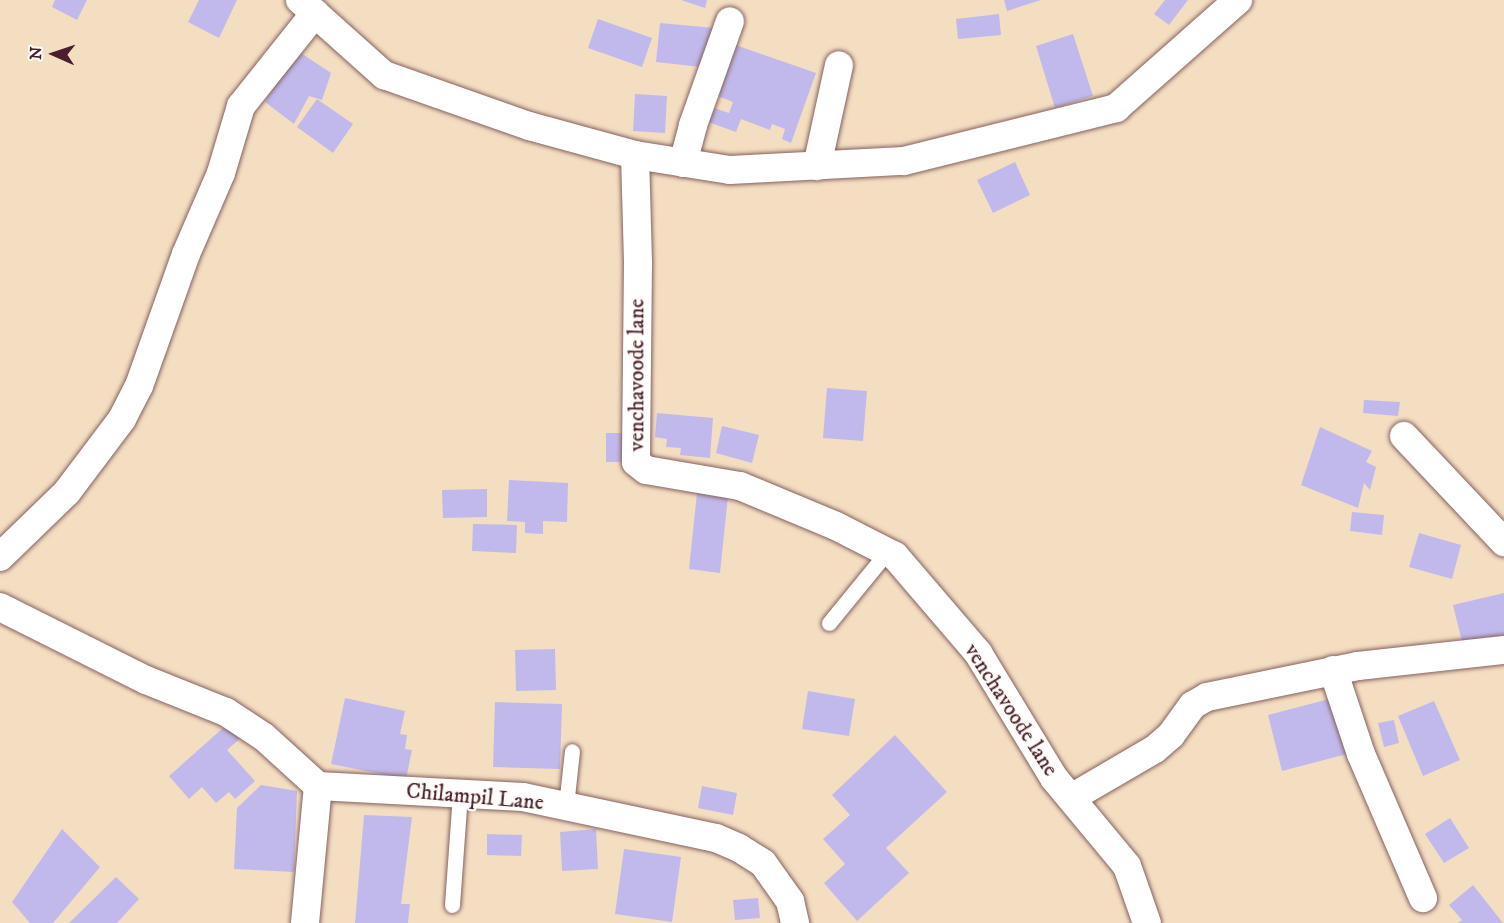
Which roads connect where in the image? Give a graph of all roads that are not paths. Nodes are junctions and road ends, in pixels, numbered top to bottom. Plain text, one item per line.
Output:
1 (1238, 0) edge
2 (308, 7) edge
3 (730, 21) dead end
4 (839, 65) dead end
5 (635, 154) junction
6 (683, 162) junction
7 (818, 166) junction
8 (1404, 436) dead end
9 (1504, 542) edge
10 (887, 552) junction
11 (0, 557) edge
12 (0, 607) edge
13 (829, 623) dead end
14 (1504, 650) edge
15 (1333, 670) junction
16 (572, 751) dead end
17 (318, 786) junction
18 (460, 793) junction
19 (1071, 798) junction
20 (566, 806) junction
21 (1423, 898) dead end
22 (452, 904) dead end
23 (305, 923) edge
24 (795, 923) edge
25 (1147, 923) edge

1 - 7 street
2 - 5 street
2 - 11 street
3 - 6 street
4 - 7 street
5 - 6 street
5 - 10 street, venchavoode lane
6 - 7 street
8 - 9 street
10 - 13 lane
10 - 19 street, venchavoode lane
12 - 17 street
14 - 15 street
15 - 19 street
15 - 21 street
16 - 20 lane
17 - 18 street, Chilampil Lane
17 - 23 street
18 - 20 street, Chilampil Lane
18 - 22 lane
19 - 25 street, venchavoode lane
20 - 24 street, Chilampil Lane

